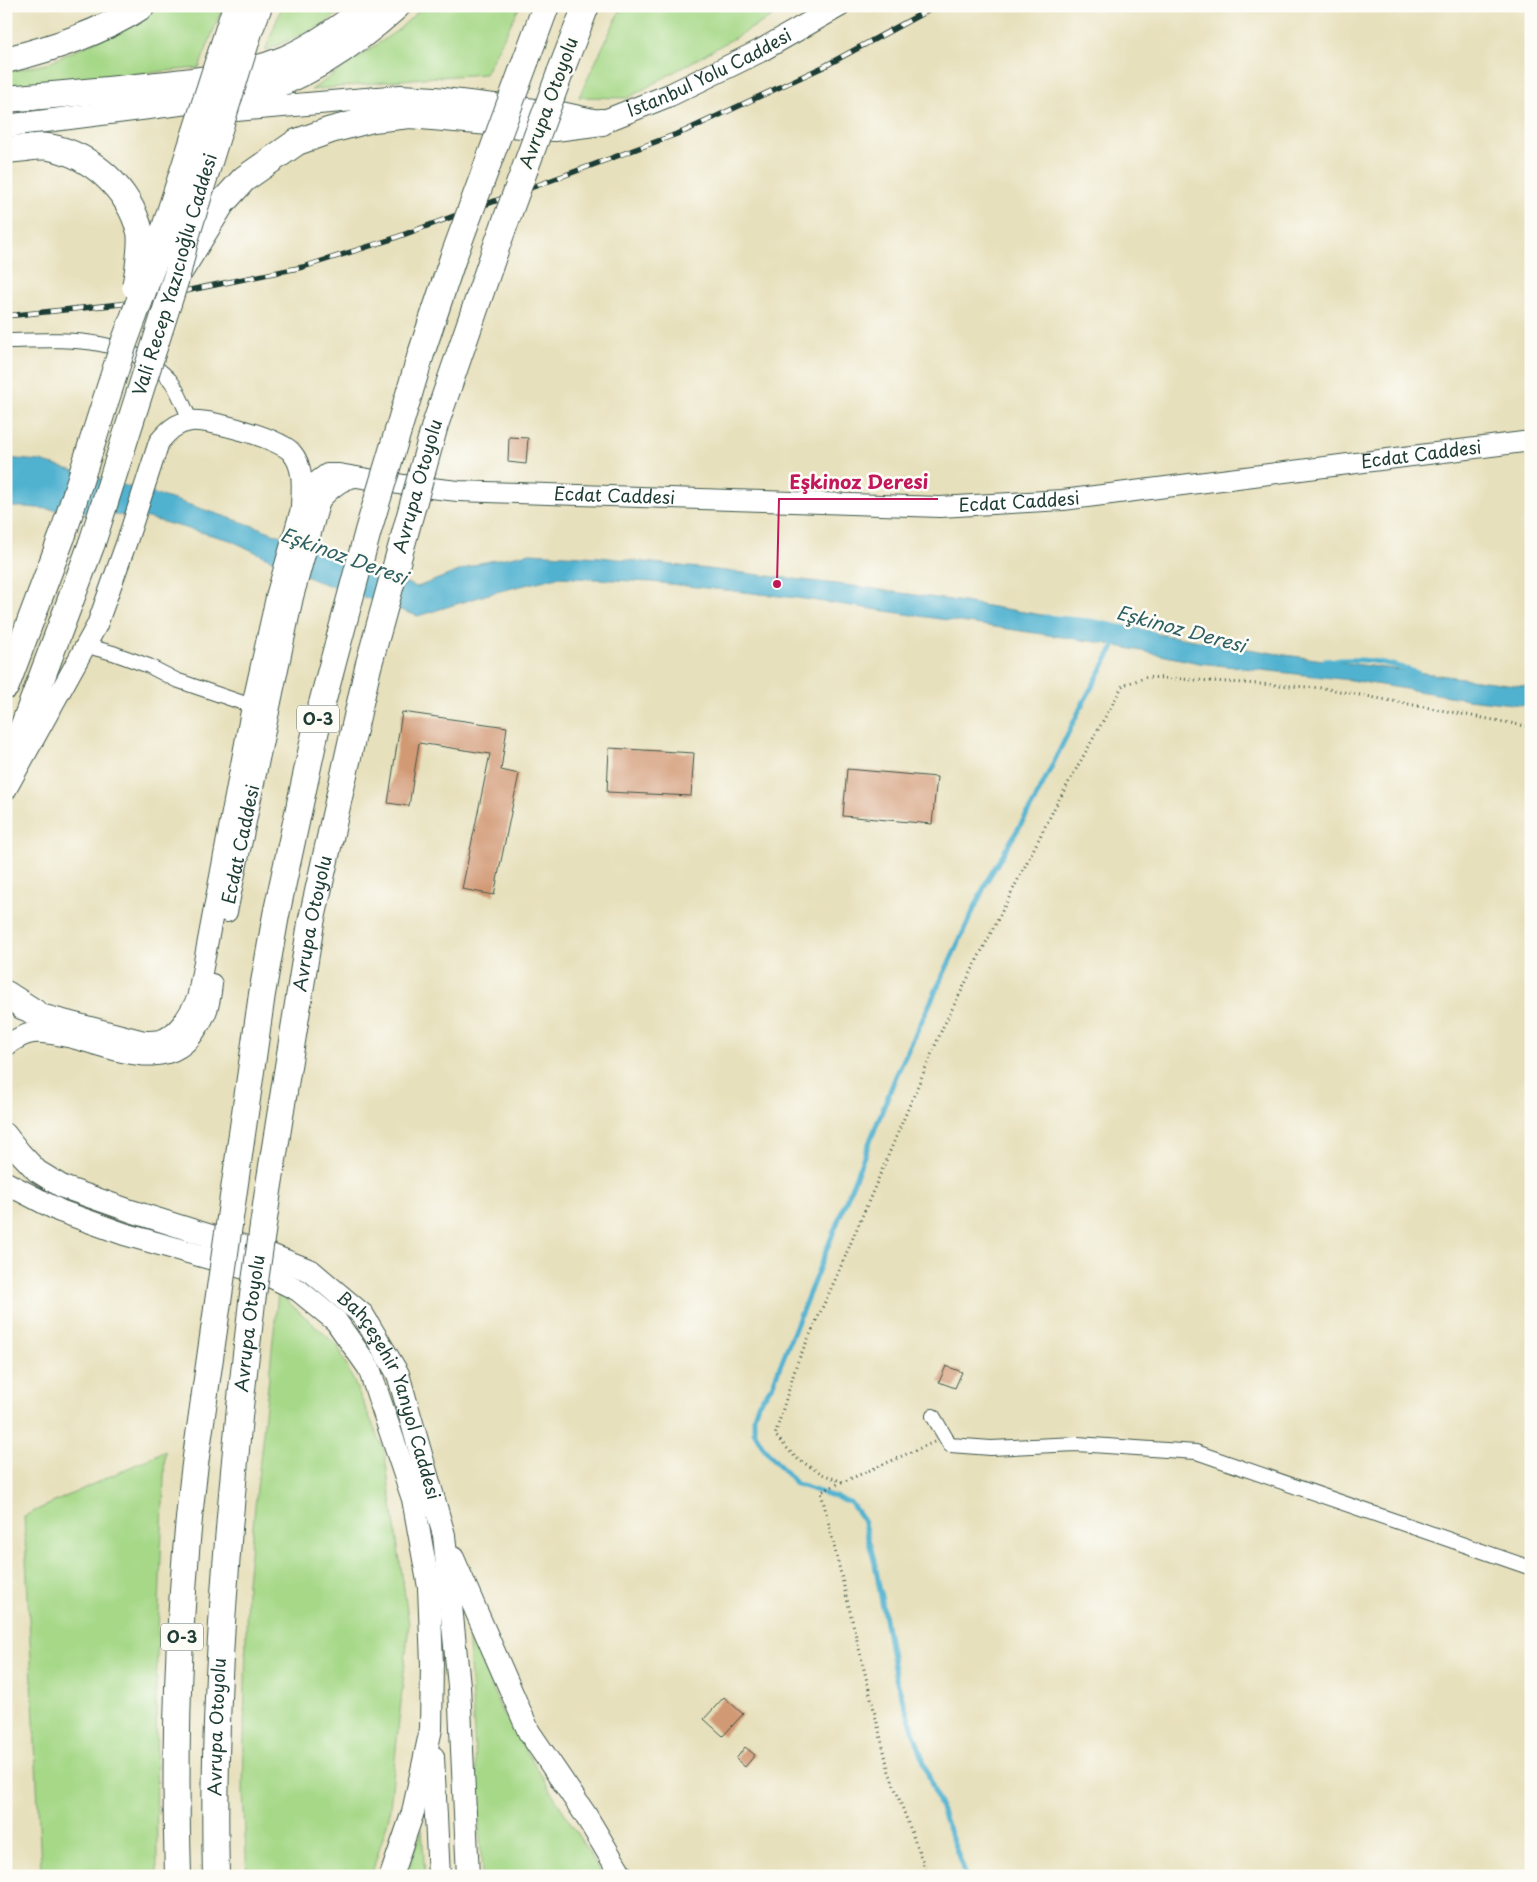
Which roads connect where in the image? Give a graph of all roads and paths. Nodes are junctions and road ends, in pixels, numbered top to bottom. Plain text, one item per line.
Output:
1 (142, 6) edge
2 (236, 6) edge
3 (259, 6) edge
4 (368, 6) edge
5 (397, 6) edge
6 (546, 6) edge
7 (586, 6) edge
8 (839, 6) edge
9 (6, 60) edge
10 (6, 99) edge
11 (196, 102) junction
12 (602, 122) junction
13 (6, 126) edge
14 (16, 149) edge
15 (177, 275) junction
16 (6, 341) edge
17 (124, 343) junction
18 (190, 422) junction
19 (1531, 441) edge
20 (303, 519) junction
21 (285, 595) junction
22 (87, 646) junction
23 (6, 686) edge
24 (252, 706) junction
25 (1531, 727) edge
26 (6, 772) edge
27 (6, 790) edge
28 (6, 994) edge
29 (6, 1004) edge
30 (34, 1012) junction
31 (6, 1046) edge
32 (6, 1135) edge
33 (6, 1184) edge
34 (934, 1416) dead end
35 (946, 1436) junction
36 (843, 1482) junction
37 (444, 1535) junction
38 (1531, 1568) edge
39 (431, 1729) junction
40 (178, 1876) edge
41 (216, 1876) edge
42 (391, 1876) edge
43 (439, 1876) edge
44 (468, 1876) edge
45 (622, 1876) edge
46 (928, 1876) edge

1 - 9 highway
2 - 17 highway, Vali Recep Yazıcıoğlu Caddesi, bridge
3 - 15 highway, Vali Recep Yazıcıoğlu Caddesi, bridge
4 - 10 highway
5 - 11 highway
6 - 40 highway, Avrupa Otoyolu / O-3, bridge
7 - 41 highway, Avrupa Otoyolu / O-3, bridge
8 - 12 main road, İstanbul Yolu Caddesi
11 - 12 main road
11 - 13 main road
12 - 15 highway
14 - 17 highway, bridge
15 - 26 highway, Vali Recep Yazıcıoğlu Caddesi, bridge
16 - 18 street
17 - 23 highway, Vali Recep Yazıcıoğlu Caddesi, bridge
18 - 20 main road
18 - 22 main road
19 - 20 main road, Ecdat Caddesi
20 - 21 main road, Ecdat Caddesi
21 - 24 main road, Ecdat Caddesi
21 - 31 main road, Ecdat Caddesi
22 - 24 street
22 - 27 main road
24 - 30 main road, Ecdat Caddesi
25 - 36 path
28 - 30 highway
29 - 30 main road, Ecdat Caddesi
32 - 37 main road, Bahçeşehir Yanyol Caddesi
33 - 39 main road, Bahçeşehir Yanyol Caddesi
34 - 35 street
35 - 36 path
35 - 38 street
36 - 46 path
37 - 44 main road, Bahçeşehir Yanyol Caddesi
37 - 45 main road
39 - 42 main road, Bahçeşehir Yanyol Caddesi
39 - 43 main road

